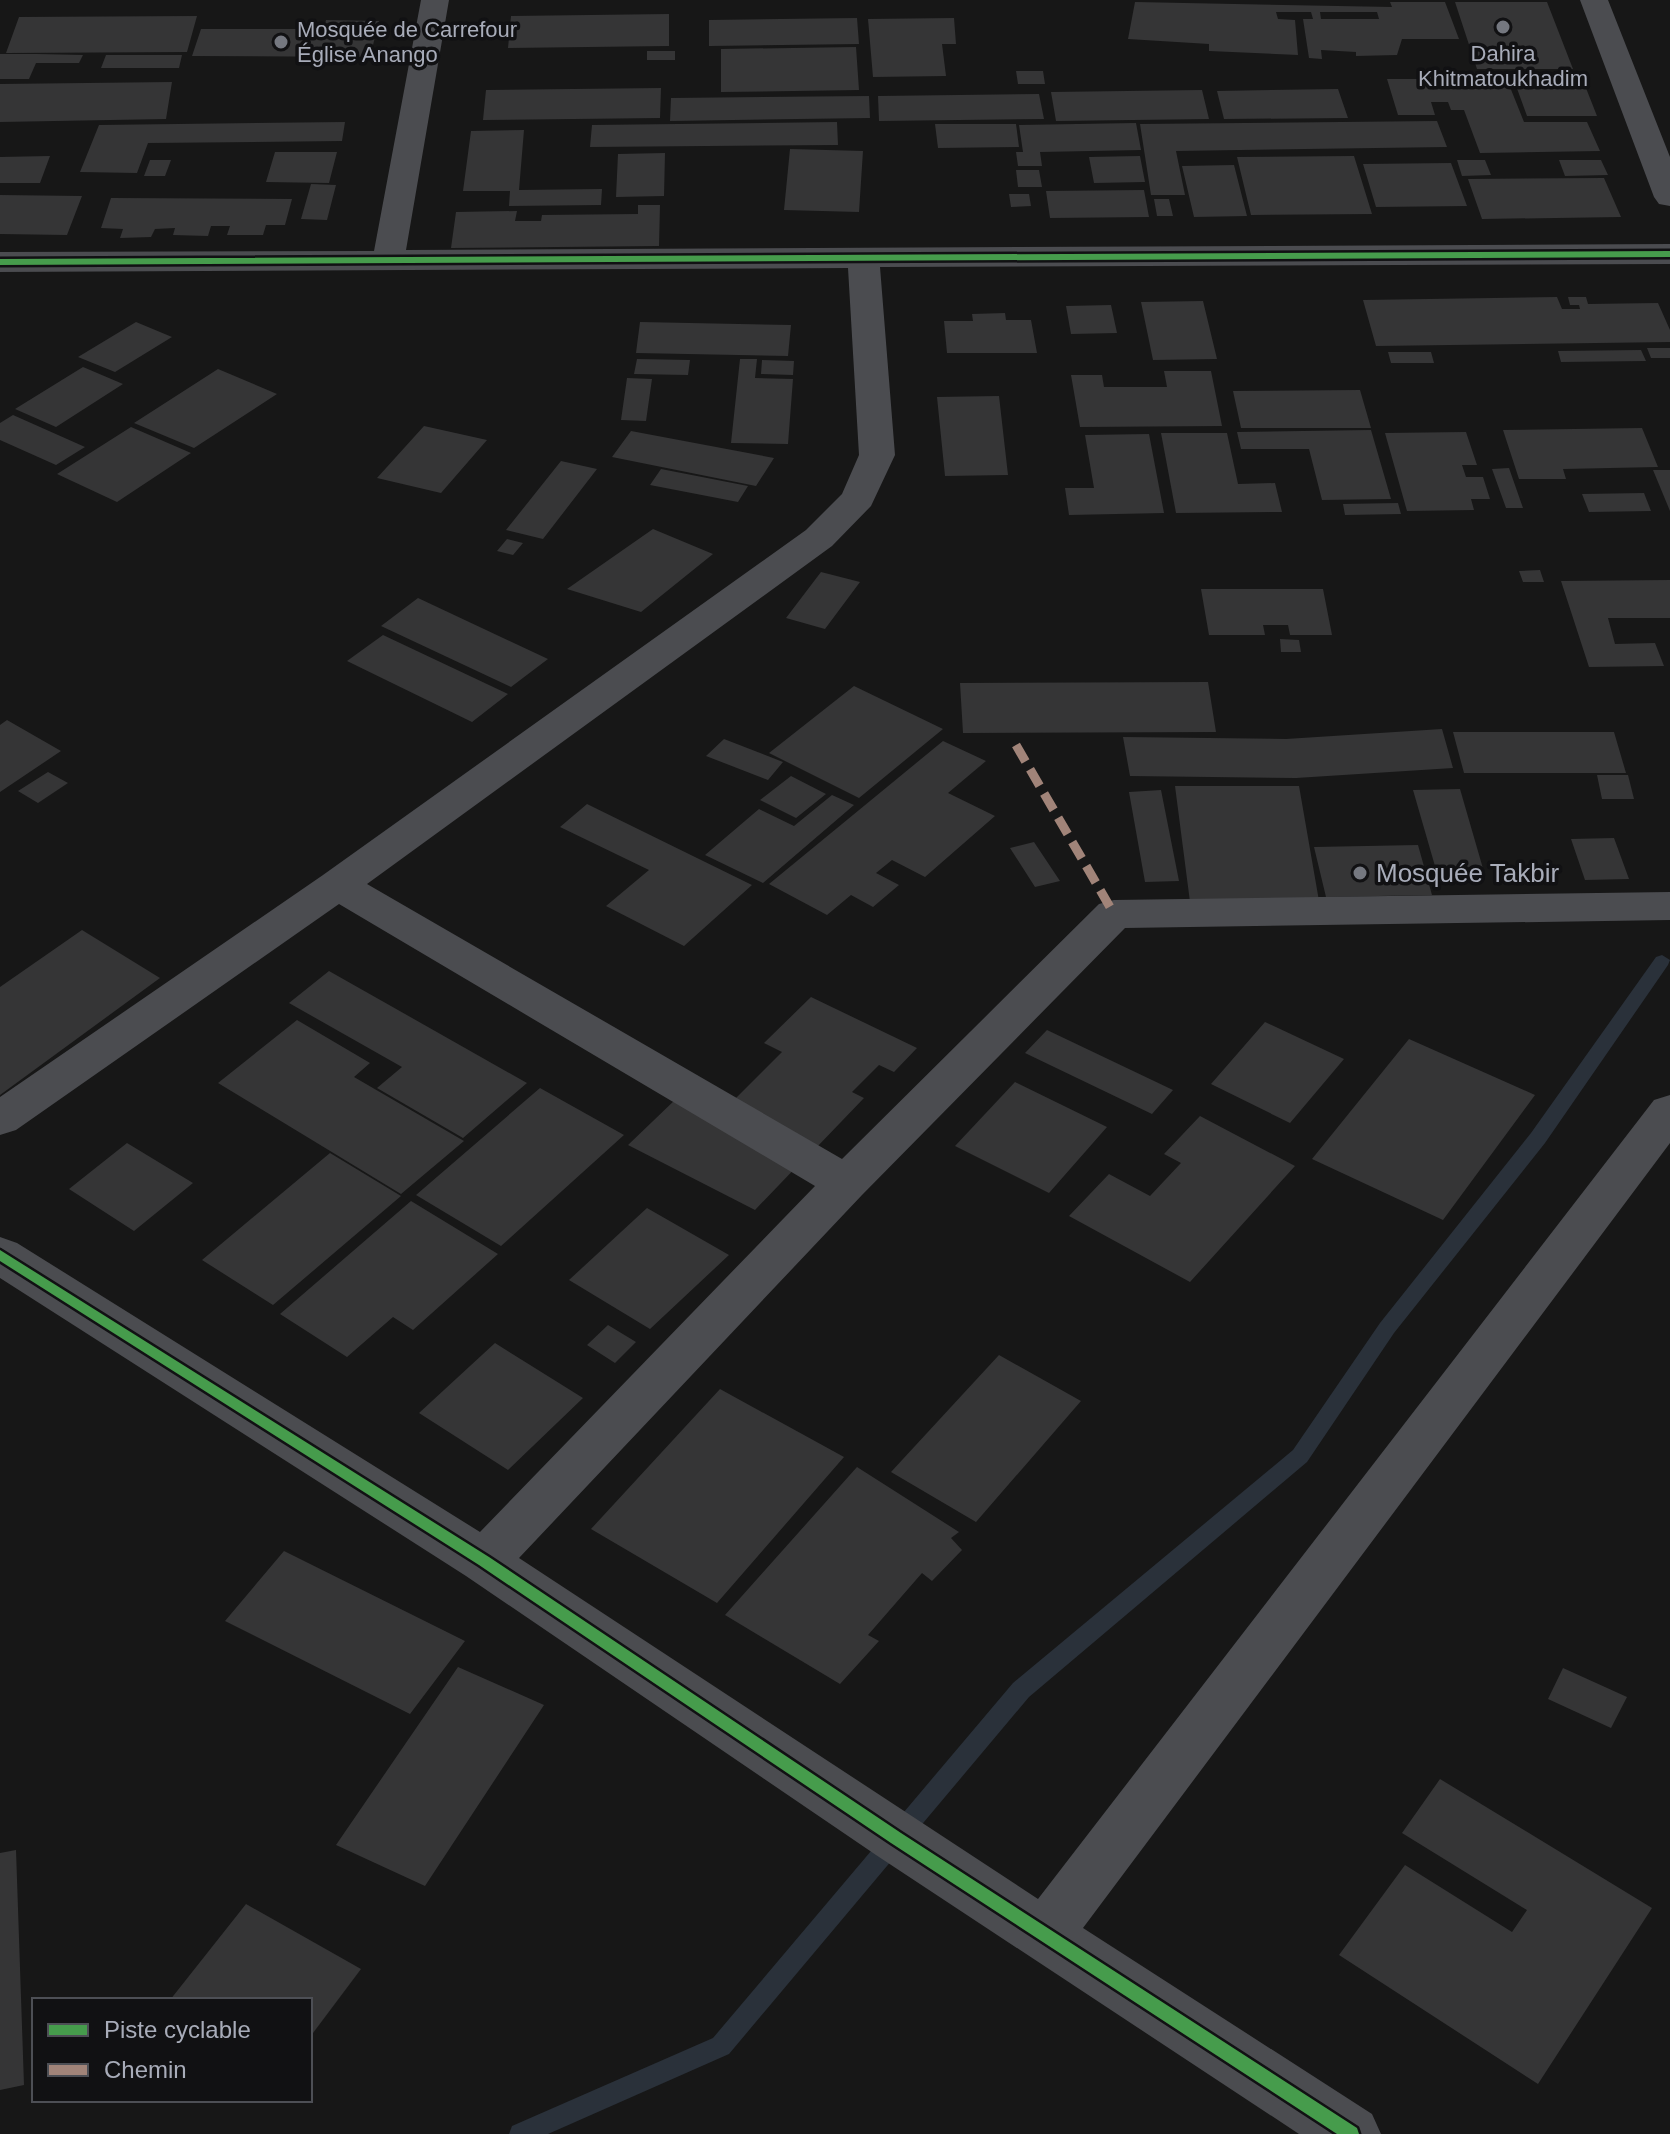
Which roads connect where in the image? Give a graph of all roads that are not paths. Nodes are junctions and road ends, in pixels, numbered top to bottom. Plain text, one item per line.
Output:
1 (435, 0) edge
2 (1594, 0) edge
3 (1670, 197) edge
4 (1670, 254) edge
5 (863, 258) junction
6 (388, 260) junction
7 (0, 262) edge
8 (338, 885) junction
9 (1670, 906) edge
10 (1670, 1111) edge
11 (0, 1119) edge
12 (846, 1183) junction
13 (0, 1255) edge
14 (484, 1561) junction
15 (1044, 1935) junction
16 (1351, 2134) edge

1 - 6 street
2 - 3 street
4 - 5 street
5 - 6 street
5 - 8 street
6 - 7 street
8 - 11 street
8 - 12 street
9 - 12 street
10 - 15 street
12 - 14 street
13 - 14 street
14 - 15 street
15 - 16 street

